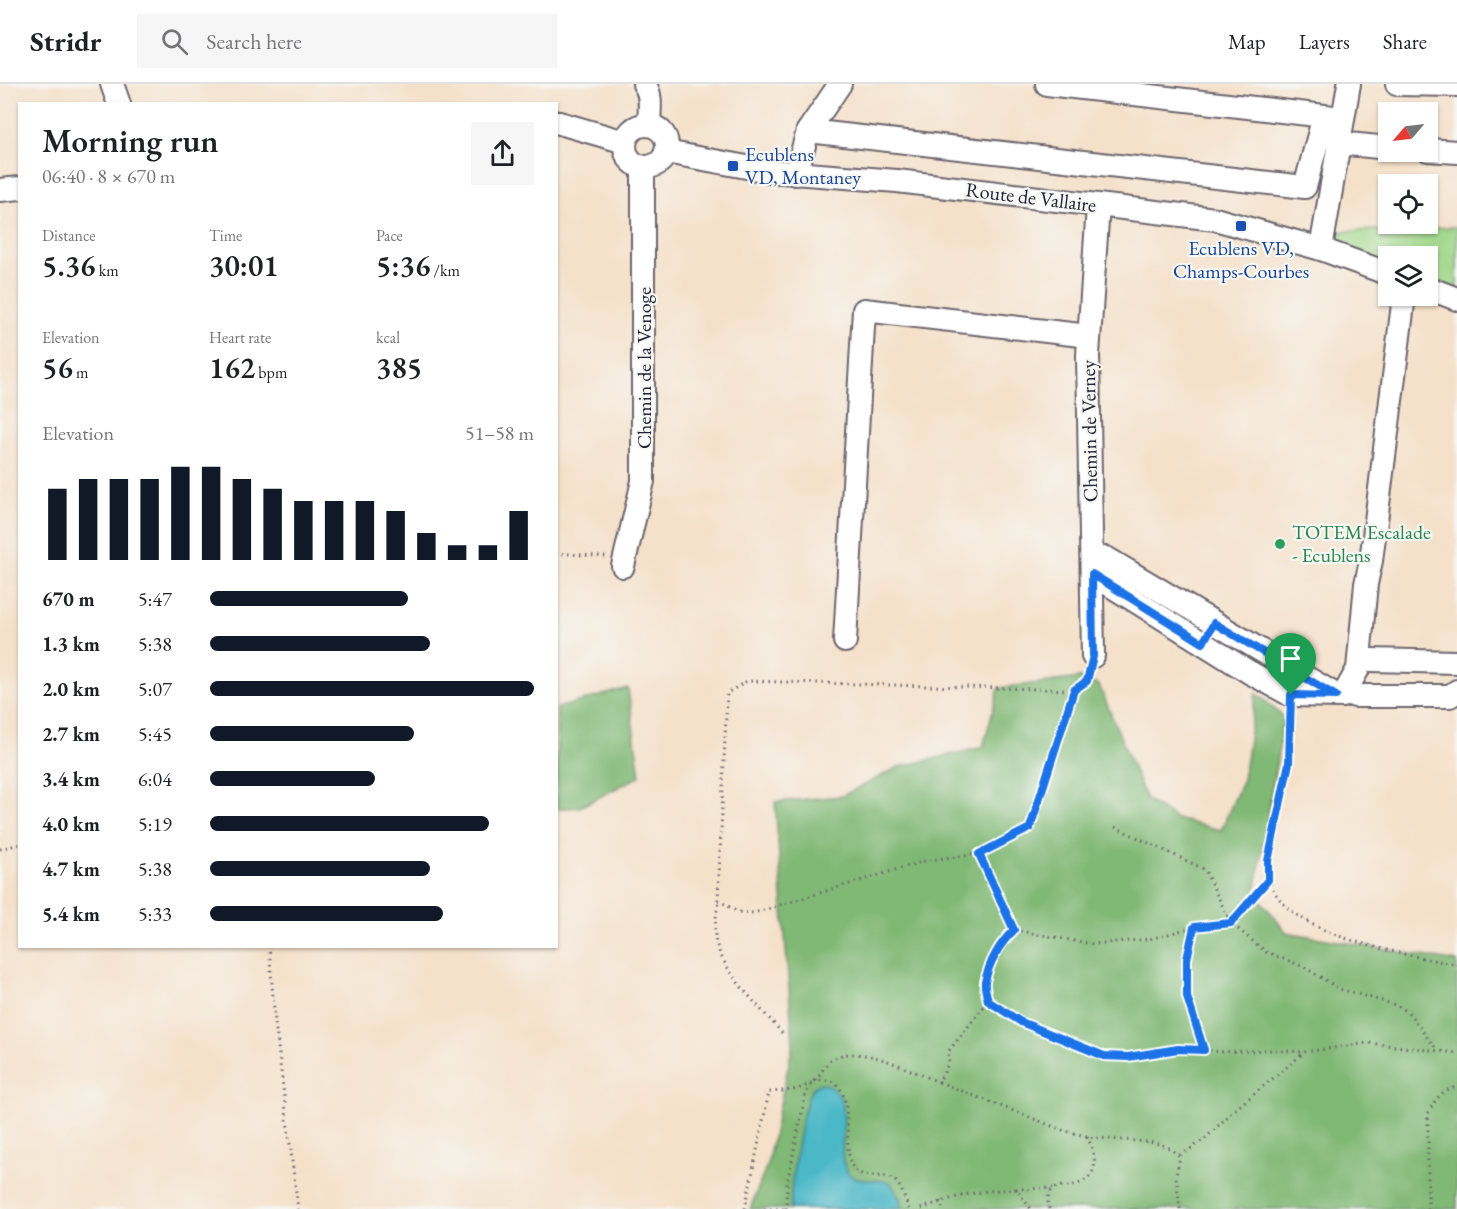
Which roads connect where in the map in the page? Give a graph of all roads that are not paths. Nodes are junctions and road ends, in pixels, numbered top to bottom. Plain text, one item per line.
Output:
1 (112, 84) edge
2 (644, 84) edge
3 (840, 84) edge
4 (1047, 84) edge
5 (1349, 84) edge
6 (1397, 84) edge
7 (1457, 85) edge
8 (118, 102) edge
9 (1333, 117) junction
10 (558, 123) edge
11 (649, 125) junction
12 (808, 131) junction
13 (625, 142) junction
14 (1338, 143) junction
15 (1378, 147) edge
16 (1438, 151) edge
17 (666, 152) junction
18 (1457, 152) edge
19 (643, 168) junction
20 (796, 174) junction
21 (18, 188) edge
22 (0, 190) edge
23 (1098, 206) junction
24 (1321, 249) junction
25 (1378, 270) edge
26 (1438, 292) edge
27 (1457, 299) edge
28 (1403, 306) edge
29 (1089, 336) junction
30 (624, 562) road end
31 (1099, 566) junction
32 (1214, 623) junction
33 (845, 641) dead end
34 (1203, 643) junction
35 (1093, 656) road end
36 (1370, 660) dead end
37 (1457, 662) edge
38 (1457, 691) edge
39 (1345, 696) junction

1 - 8 street
2 - 11 street
3 - 12 street
4 - 9 street
5 - 9 street
6 - 7 street
9 - 12 street
9 - 14 street
10 - 13 street
11 - 13 street
11 - 17 street
12 - 20 street
13 - 19 street
14 - 15 street
14 - 24 street
16 - 18 street
17 - 19 street
17 - 20 street, Route de Vallaire
19 - 30 street, Chemin de la Venoge
20 - 23 street, Route de Vallaire
21 - 22 street
23 - 24 street, Route de Vallaire
23 - 29 street, Chemin de Verney
24 - 25 street, Route de Vallaire
26 - 27 street
28 - 39 street
29 - 31 street, Chemin de Verney
29 - 33 street
31 - 32 street
31 - 34 street
31 - 35 street, Chemin de Verney
32 - 34 street
32 - 39 street
34 - 39 street
36 - 37 street
38 - 39 street

